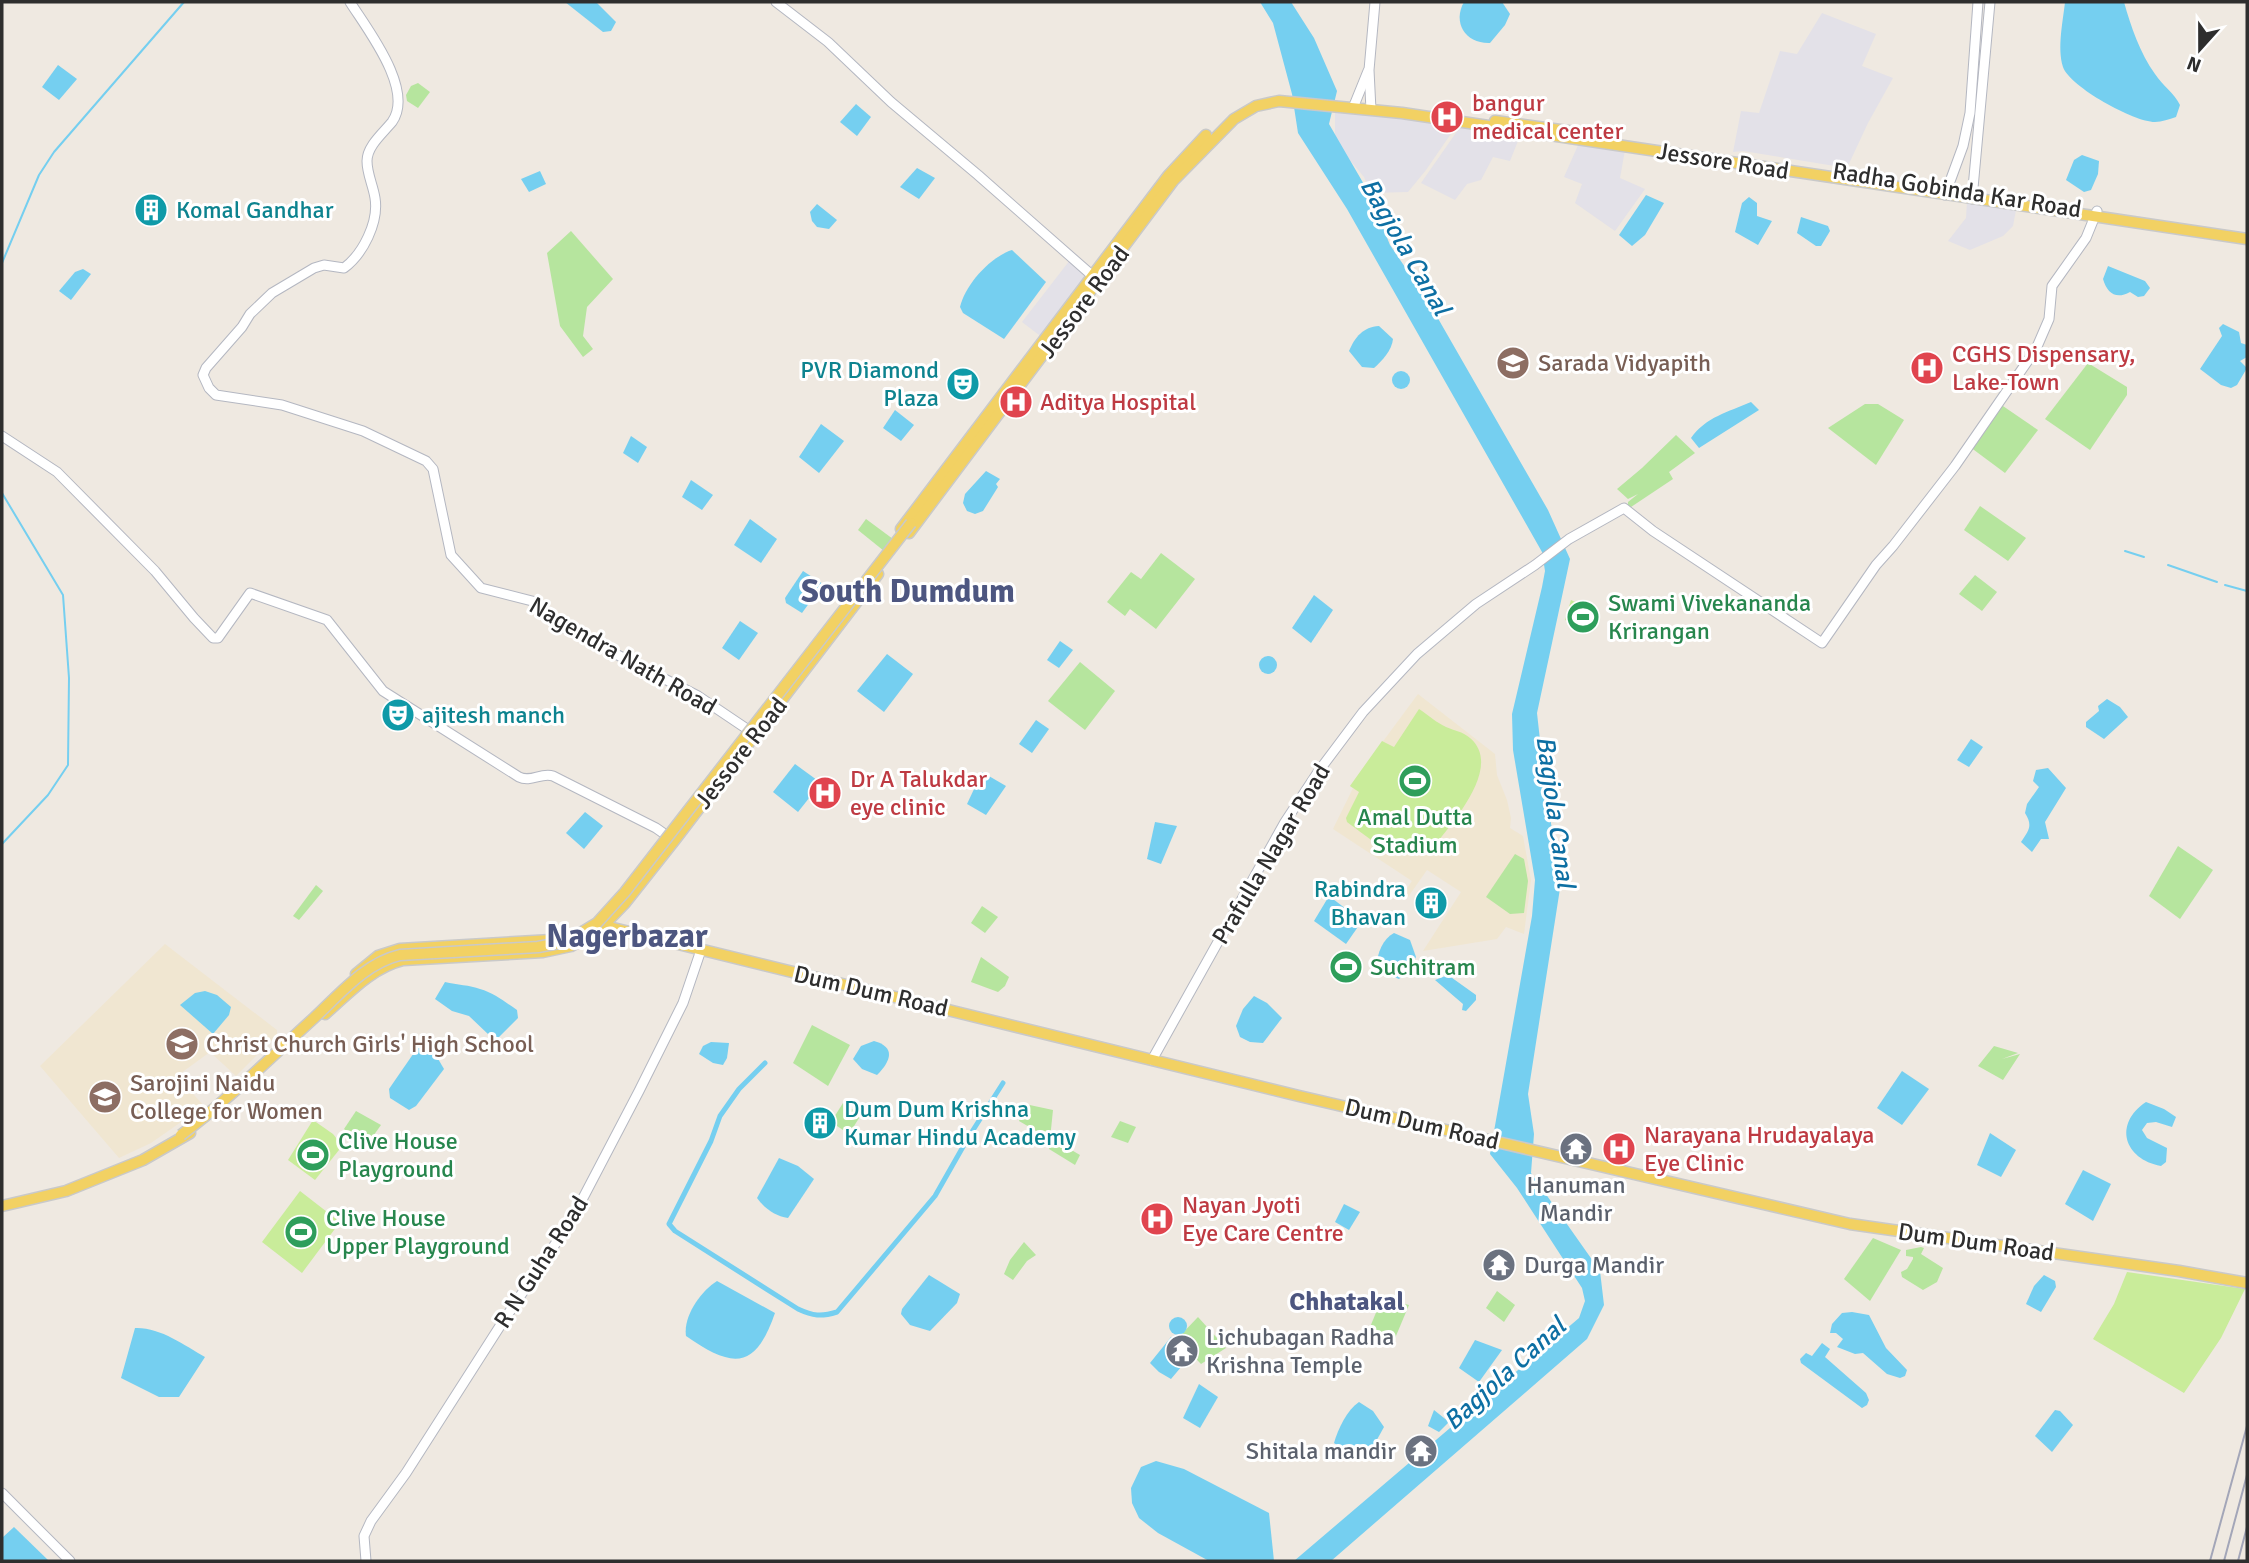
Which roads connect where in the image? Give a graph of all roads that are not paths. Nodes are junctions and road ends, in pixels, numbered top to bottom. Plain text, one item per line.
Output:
1 (350, 2) edge
2 (776, 2) edge
3 (1375, 2) edge
4 (1978, 2) edge
5 (1990, 2) edge
6 (1369, 70) junction
7 (1334, 103) joint
8 (1354, 105) junction
9 (1371, 107) junction
10 (1946, 192) junction
11 (1972, 196) junction
12 (2096, 214) junction
13 (2247, 232) edge
14 (2247, 239) edge
15 (1096, 279) junction
16 (2, 436) edge
17 (914, 519) junction
18 (752, 730) junction
19 (669, 838) junction
20 (600, 922) junction
21 (701, 950) junction
22 (1152, 1060) junction
23 (177, 1138) junction
24 (161, 1148) junction
25 (2, 1200) edge
26 (2, 1206) edge
27 (2247, 1283) edge
28 (2, 1493) edge
29 (70, 1561) edge
30 (366, 1561) edge

1 - 18 street, Nagendra Nath Road
2 - 15 street
3 - 6 street
4 - 10 street
5 - 11 street
6 - 8 street
6 - 9 street
7 - 8 main road, Radha Gobinda Kar Road
7 - 15 main road, Jessore Road
8 - 9 main road, Radha Gobinda Kar Road
9 - 10 main road, Radha Gobinda Kar Road
10 - 11 main road
11 - 12 main road
12 - 13 main road, Radha Gobinda Kar Road
12 - 14 main road
12 - 22 street, Prafulla Nagar Road
15 - 17 main road, Jessore Road
16 - 19 street
17 - 18 main road, Jessore Road
17 - 23 main road, bridge
18 - 19 main road, Jessore Road
19 - 20 main road, Jessore Road
20 - 21 main road, Dum Dum Road
20 - 23 main road, Jessore Road
21 - 22 main road, Dum Dum Road
21 - 30 street, R N Guha Road
22 - 27 main road, Dum Dum Road
23 - 24 main road, Jessore Road
24 - 25 main road, Jessore Road
24 - 26 main road, Jessore Road
28 - 29 street

